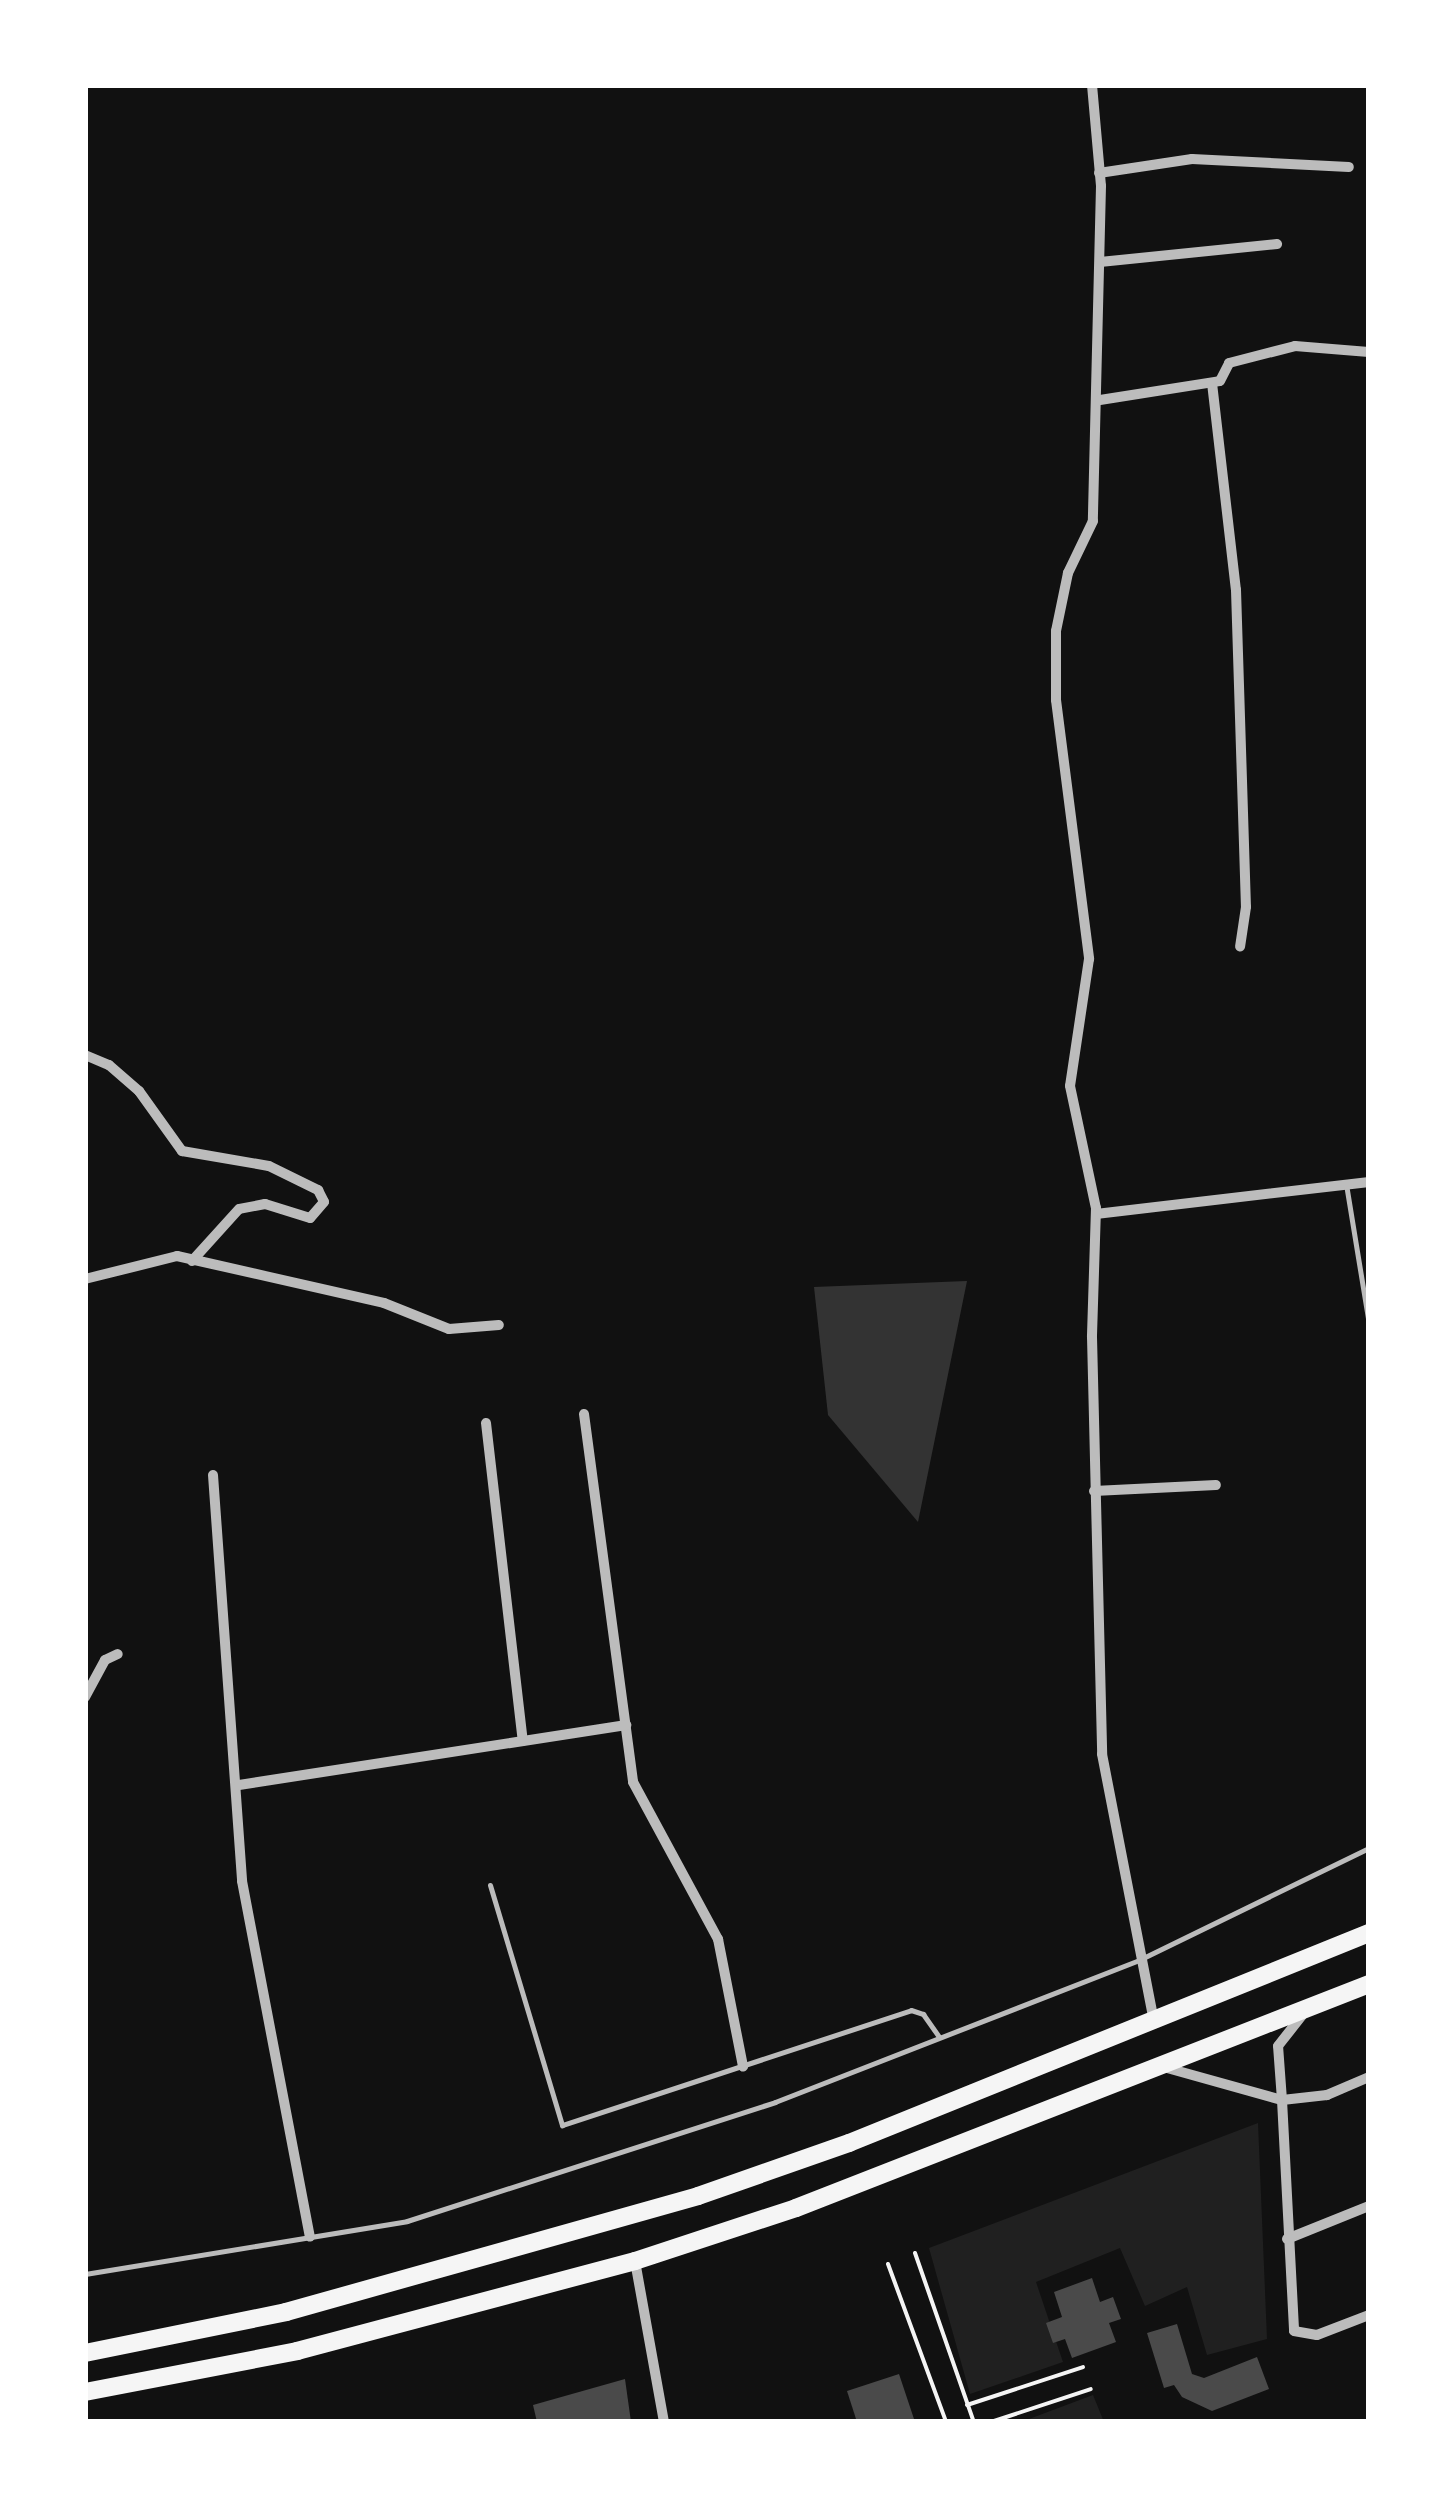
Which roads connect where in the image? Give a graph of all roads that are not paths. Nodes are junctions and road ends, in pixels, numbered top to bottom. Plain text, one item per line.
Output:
1 (1092, 85) edge
2 (1349, 167) dead end
3 (1099, 173) junction
4 (1277, 244) dead end
5 (1100, 262) junction
6 (1369, 352) edge
7 (1212, 383) junction
8 (1100, 400) junction
9 (1240, 947) dead end
10 (85, 1055) edge
11 (1369, 1182) edge
12 (1346, 1184) junction
13 (1096, 1214) junction
14 (192, 1261) junction
15 (85, 1279) edge
16 (1369, 1324) edge
17 (499, 1325) dead end
18 (584, 1414) dead end
19 (486, 1423) dead end
20 (213, 1476) dead end
21 (1216, 1485) dead end
22 (1094, 1491) junction
23 (118, 1654) dead end
24 (85, 1697) edge
25 (626, 1725) junction
26 (523, 1741) junction
27 (239, 1785) junction
28 (1369, 1848) edge
29 (490, 1884) dead end
30 (1369, 1932) edge
31 (1141, 1959) junction
32 (1369, 1984) edge
33 (1308, 2007) junction
34 (1154, 2021) junction
35 (940, 2037) junction
36 (1159, 2066) junction
37 (744, 2067) junction
38 (1369, 2078) edge
39 (1282, 2100) junction
40 (1369, 2206) edge
41 (310, 2237) junction
42 (1287, 2239) junction
43 (635, 2262) junction
44 (85, 2274) edge
45 (1369, 2315) edge
46 (85, 2353) edge
47 (85, 2392) edge
48 (664, 2422) edge

1 - 3 street
2 - 3 street
3 - 5 street
4 - 5 street
5 - 8 street
6 - 7 street
7 - 8 street
7 - 9 street
8 - 13 street
10 - 14 street
11 - 12 street
12 - 13 street
12 - 16 lane
13 - 22 street
14 - 15 street
14 - 17 street
18 - 25 street
19 - 26 street
20 - 27 street
21 - 22 street
22 - 31 street
23 - 24 street
25 - 26 street
25 - 37 street
26 - 27 street
27 - 41 street
28 - 31 lane
29 - 37 lane
30 - 34 highway
31 - 34 street
31 - 35 lane
32 - 33 highway
33 - 36 highway
33 - 39 street
34 - 46 highway
35 - 37 lane
35 - 41 lane
36 - 39 street
36 - 43 highway
38 - 39 street
39 - 42 street
40 - 42 street
41 - 44 lane
42 - 45 street
43 - 47 highway
43 - 48 street

